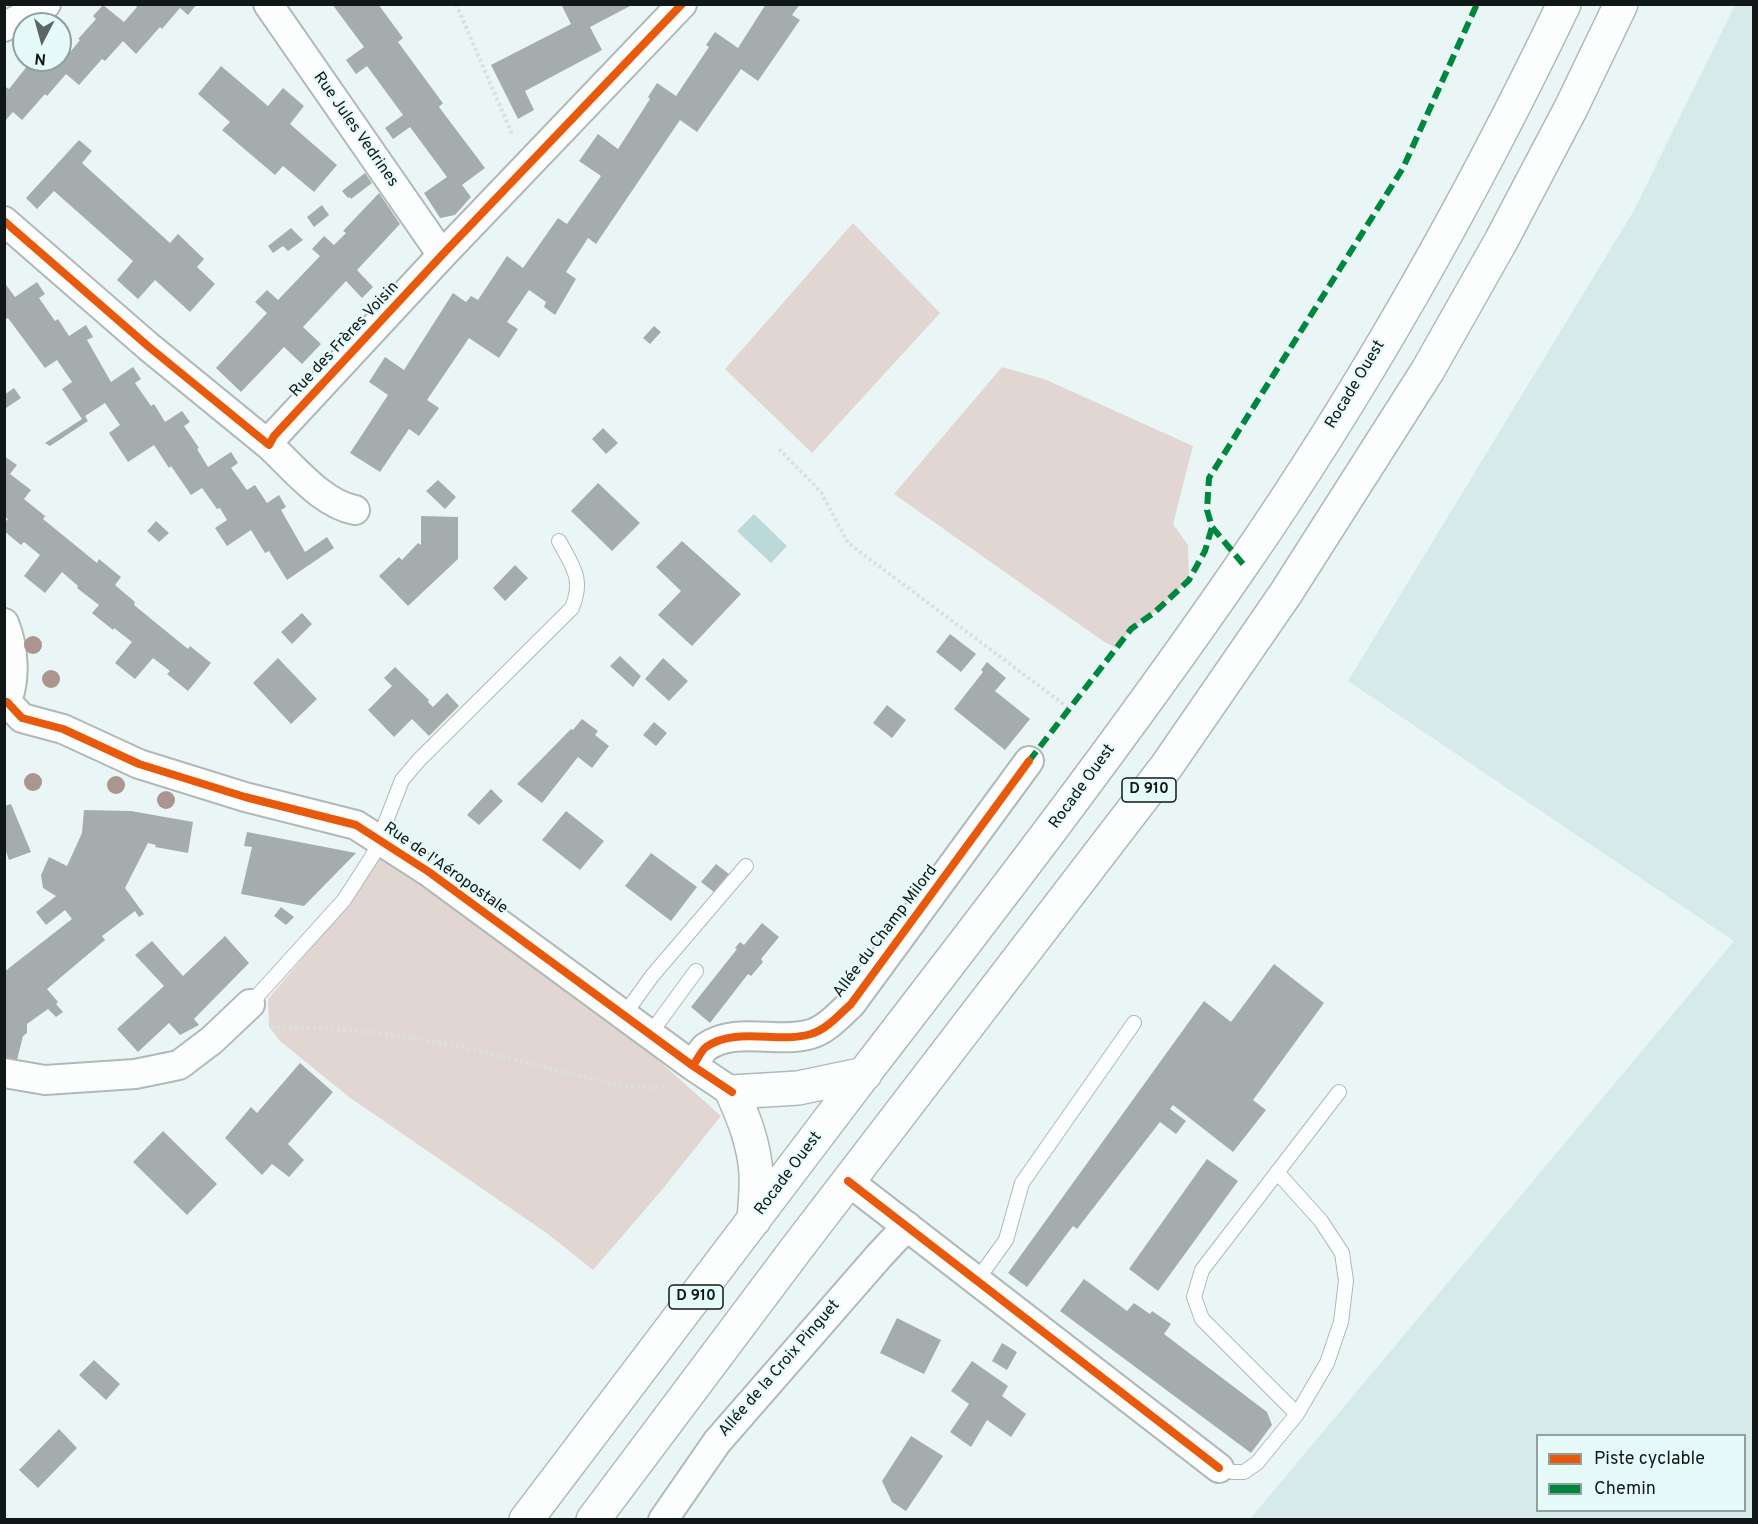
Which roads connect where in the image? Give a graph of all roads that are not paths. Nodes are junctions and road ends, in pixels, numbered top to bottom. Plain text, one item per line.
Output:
1 (46, 4) edge
2 (268, 4) edge
3 (682, 4) edge
4 (1564, 4) edge
5 (1621, 4) edge
6 (4, 27) edge
7 (4, 221) edge
8 (441, 255) junction
9 (269, 445) junction
10 (355, 510) dead end
11 (559, 541) dead end
12 (4, 623) edge
13 (6, 704) edge
14 (1029, 761) dead end
15 (378, 838) junction
16 (746, 867) dead end
17 (696, 971) dead end
18 (250, 1004) joint
19 (624, 1015) junction
20 (1134, 1023) dead end
21 (650, 1034) junction
22 (693, 1066) junction
23 (4, 1073) edge
24 (865, 1074) junction
25 (732, 1092) junction
26 (1339, 1092) dead end
27 (1277, 1172) junction
28 (848, 1181) junction
29 (754, 1220) junction
30 (907, 1226) junction
31 (977, 1280) junction
32 (1297, 1414) junction
33 (1219, 1468) joint
34 (526, 1520) edge
35 (593, 1520) edge
36 (663, 1520) edge

1 - 6 street
2 - 8 street, Rue Jules Vedrines
3 - 8 street, Rue des Frères Voisin
4 - 24 main road, Rocade Ouest / D 910
5 - 28 main road, D 910
7 - 9 street
8 - 9 street, Rue des Frères Voisin
9 - 10 street
11 - 15 lane
12 - 13 street
13 - 15 street, Rue de l'Aéropostale
14 - 22 street, Allée du Champ Milord
15 - 18 lane
15 - 19 street, Rue de l'Aéropostale
16 - 19 lane
17 - 21 lane
18 - 23 street
19 - 21 street, Rue de l'Aéropostale
20 - 31 lane
21 - 22 street, Rue de l'Aéropostale
22 - 25 street, Rue de l'Aéropostale
24 - 25 main road
24 - 29 main road, Rocade Ouest / D 910
25 - 29 main road
26 - 27 lane
27 - 32 lane
27 - 32 lane
28 - 30 street
28 - 35 main road, D 910
29 - 34 main road, Rocade Ouest / D 910
30 - 31 street
30 - 36 street, Allée de la Croix Pinguet
31 - 33 street
32 - 33 lane

